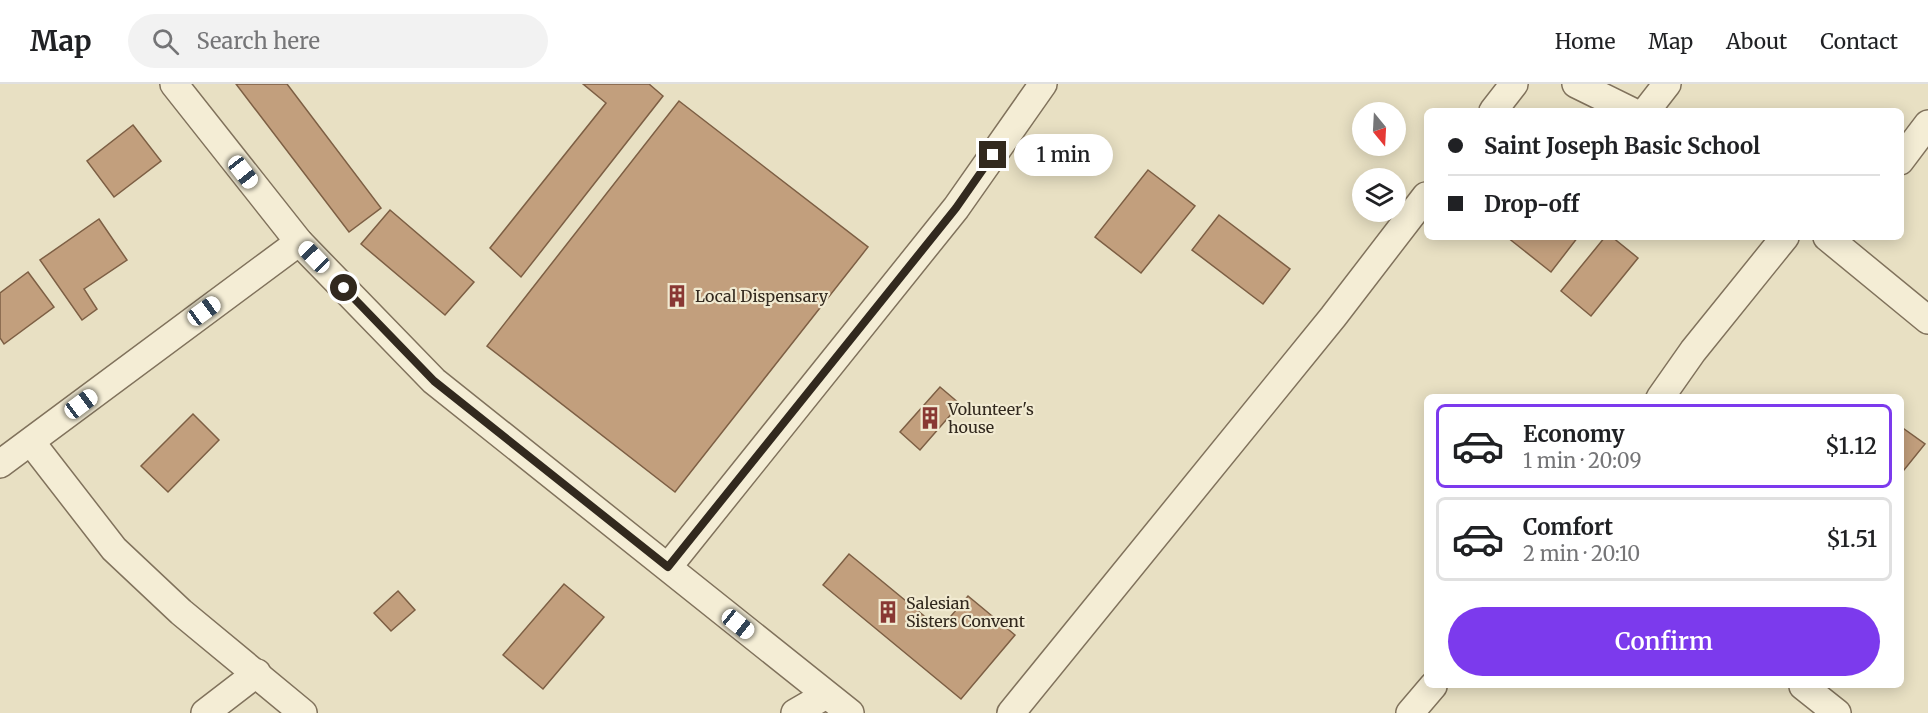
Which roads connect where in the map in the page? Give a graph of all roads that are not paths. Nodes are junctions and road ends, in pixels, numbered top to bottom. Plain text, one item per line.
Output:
1 (174, 84) edge
2 (1043, 84) edge
3 (1514, 84) edge
4 (1576, 84) edge
5 (1667, 84) edge
6 (1495, 108) edge
7 (1625, 108) edge
8 (1648, 108) edge
9 (1928, 124) edge
10 (1904, 156) edge
11 (1424, 199) edge
12 (1783, 240) edge
13 (1839, 241) edge
14 (299, 242) junction
15 (1928, 320) edge
16 (1663, 394) edge
17 (31, 442) junction
18 (0, 464) edge
19 (668, 567) junction
20 (257, 673) junction
21 (1431, 688) edge
22 (826, 695) junction
23 (1806, 698) edge
24 (205, 713) edge
25 (303, 713) edge
26 (795, 713) edge
27 (850, 713) edge
28 (1011, 713) edge
29 (1410, 713) edge
30 (1837, 713) edge

1 - 14 street
2 - 19 street
3 - 6 street
4 - 7 street
5 - 8 street
9 - 10 street
11 - 28 street
12 - 16 street
13 - 15 street
14 - 17 street
14 - 19 street
17 - 18 street
17 - 20 street
19 - 22 street
20 - 24 street
20 - 25 street
21 - 29 street
22 - 26 street
22 - 27 street
23 - 30 street

